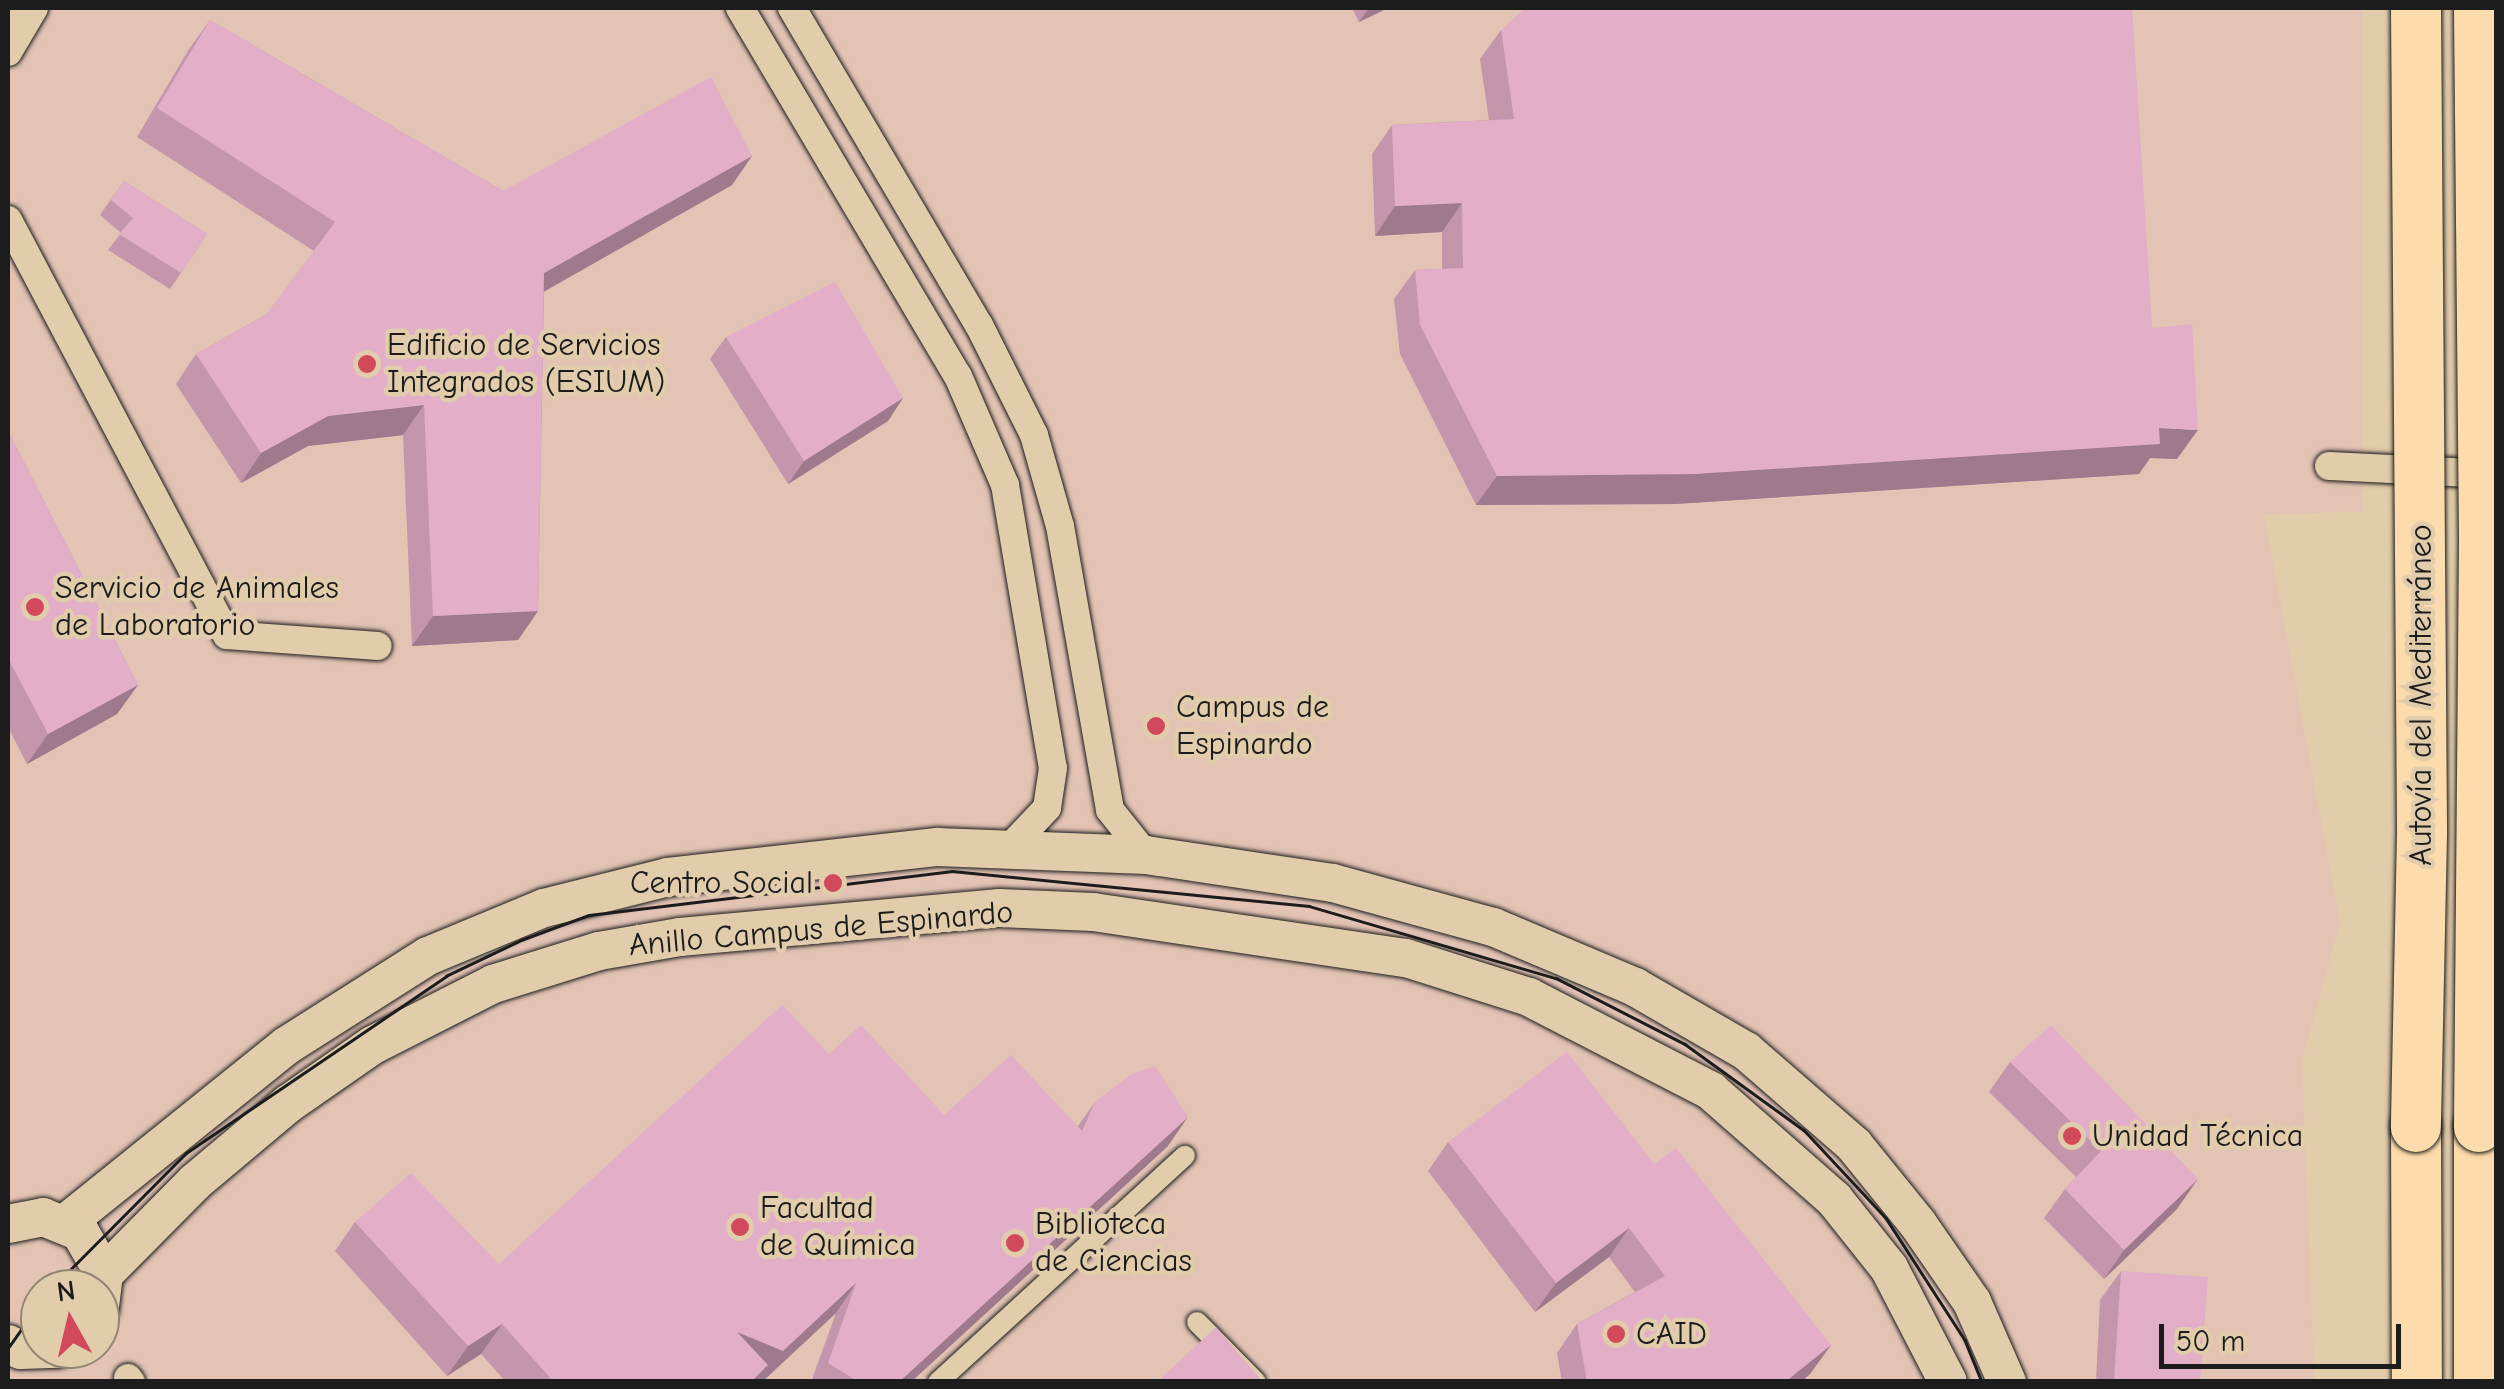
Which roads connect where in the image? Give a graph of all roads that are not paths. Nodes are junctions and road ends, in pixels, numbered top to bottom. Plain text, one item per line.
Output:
1 (34, 8) edge
2 (740, 8) edge
3 (792, 8) edge
4 (2416, 8) edge
5 (2479, 8) edge
6 (8, 52) edge
7 (831, 74) junction
8 (791, 96) junction
9 (8, 220) edge
10 (2329, 466) dead end
11 (2496, 474) edge
12 (378, 646) dead end
13 (1012, 845) junction
14 (1146, 856) junction
15 (1185, 1156) dead end
16 (8, 1200) edge
17 (39, 1221) edge
18 (97, 1269) edge
19 (120, 1270) edge
20 (1198, 1322) dead end
21 (938, 1382) edge
22 (1256, 1382) edge
23 (1948, 1382) edge
24 (2007, 1382) edge
25 (2416, 1382) edge
26 (2479, 1382) edge

1 - 6 street
2 - 8 street
3 - 7 street
4 - 25 highway, Autovía del Mediterráneo, bridge
5 - 26 highway, Autovía del Mediterráneo, bridge
7 - 8 street
7 - 14 street
8 - 13 street
9 - 12 street
10 - 11 street
13 - 14 main road, Anillo Campus de Espinardo
13 - 17 main road, Anillo Campus de Espinardo
14 - 24 main road, Anillo Campus de Espinardo
15 - 21 street
16 - 17 street
17 - 18 main road, Anillo Campus de Espinardo
19 - 23 main road, Anillo Campus de Espinardo
20 - 22 street

